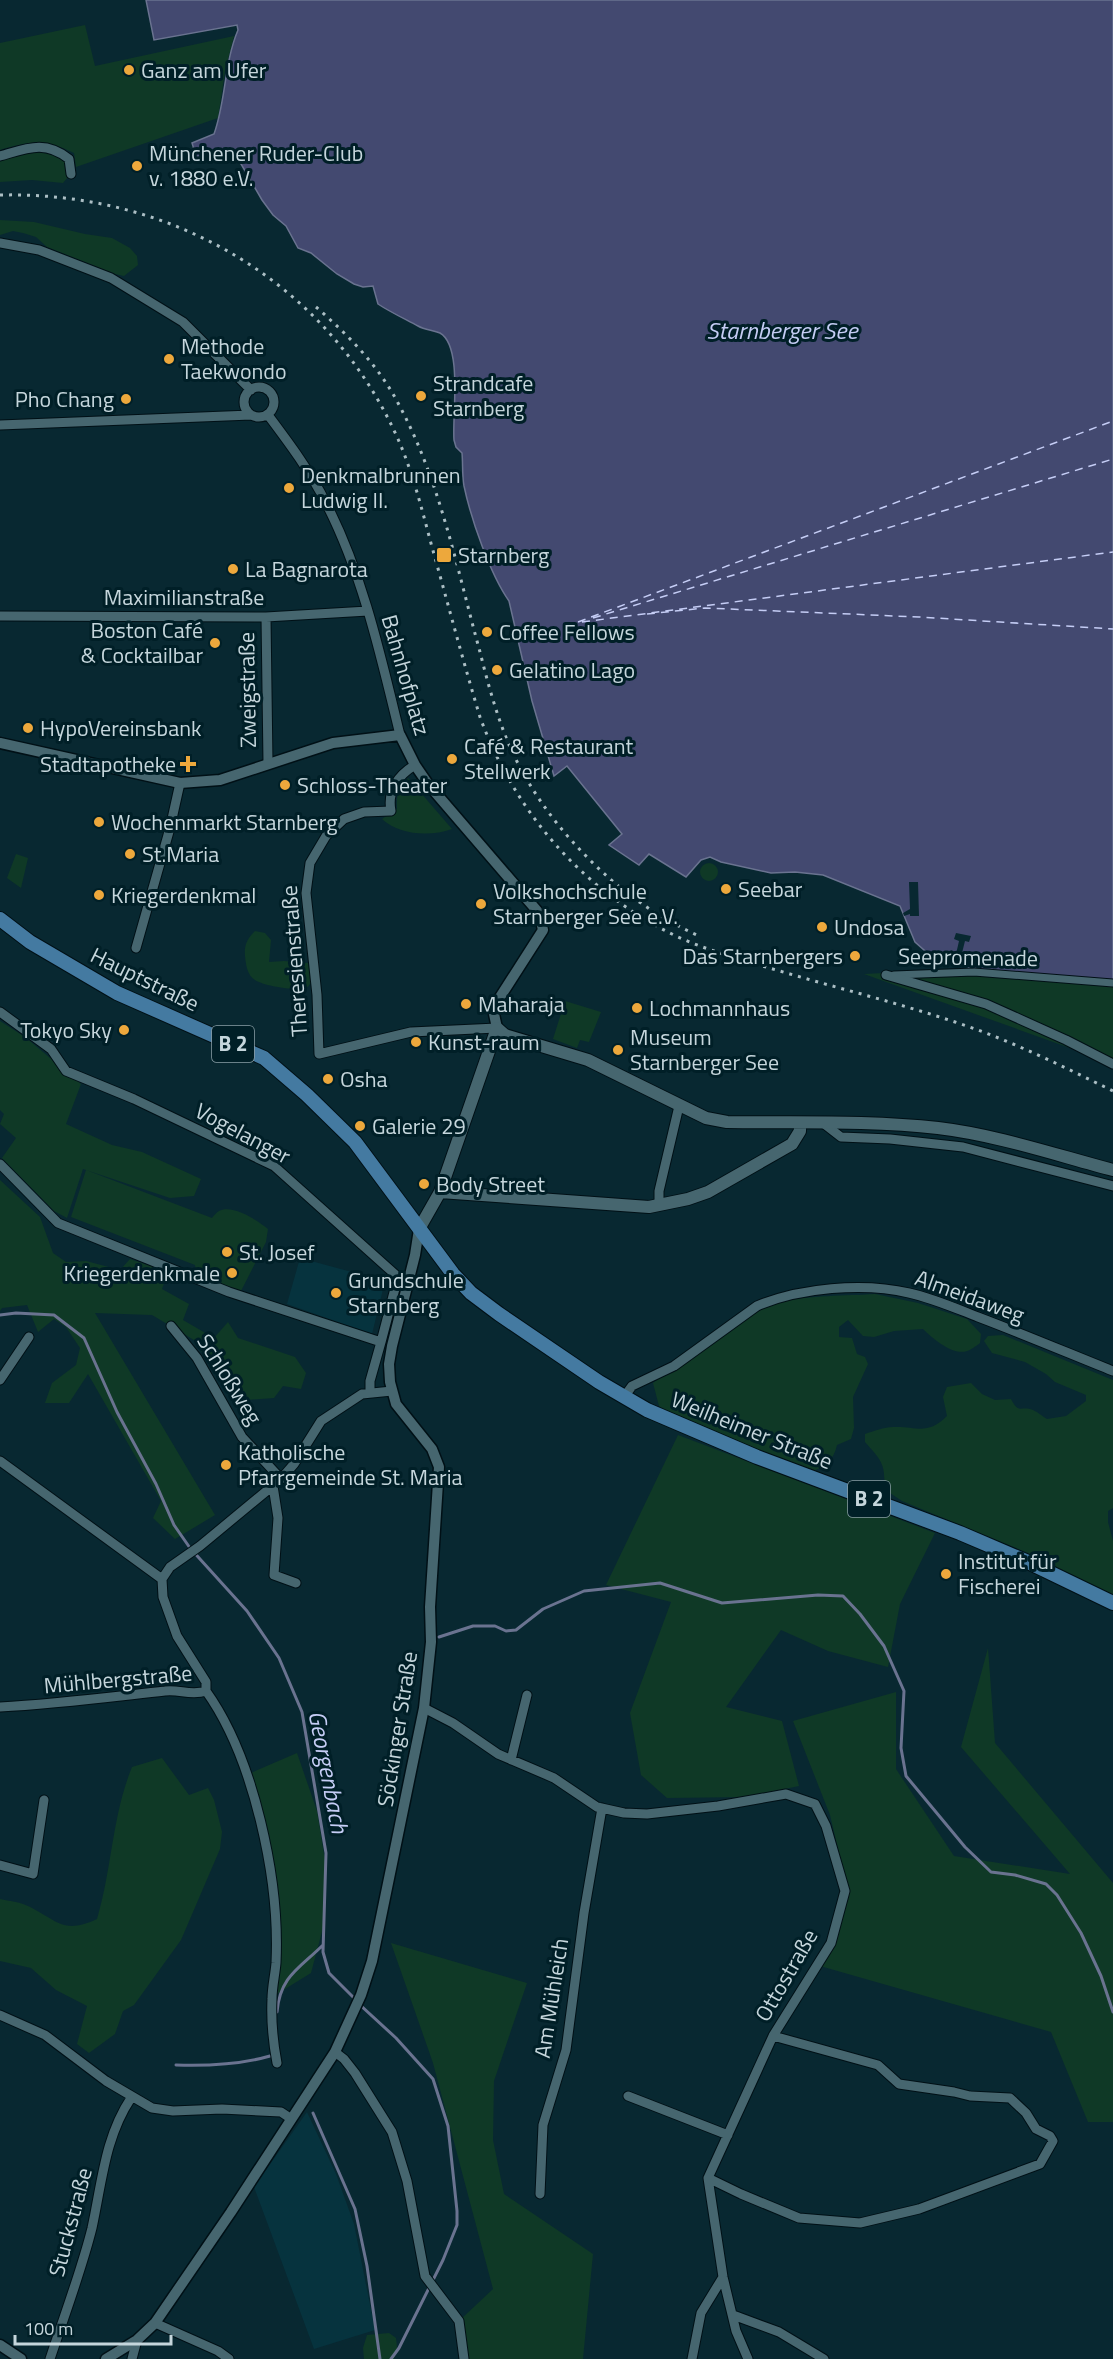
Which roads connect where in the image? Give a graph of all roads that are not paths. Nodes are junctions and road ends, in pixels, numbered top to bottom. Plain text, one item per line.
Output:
1 (0, 156) edge
2 (71, 174) dead end
3 (0, 243) edge
4 (251, 390) junction
5 (251, 415) junction
6 (268, 415) junction
7 (0, 425) edge
8 (368, 611) junction
9 (0, 616) edge
10 (266, 616) junction
11 (400, 735) junction
12 (0, 743) edge
13 (268, 763) junction
14 (415, 765) junction
15 (180, 783) junction
16 (0, 919) edge
17 (136, 948) dead end
18 (886, 975) joint
19 (1113, 983) edge
20 (0, 1012) edge
21 (497, 1028) junction
22 (1113, 1065) edge
23 (679, 1106) junction
24 (800, 1123) junction
25 (823, 1123) junction
26 (3, 1168) edge
27 (1113, 1170) edge
28 (1113, 1186) edge
29 (440, 1192) junction
30 (659, 1205) junction
31 (419, 1229) junction
32 (171, 1326) dead end
33 (29, 1337) dead end
34 (381, 1342) junction
35 (1113, 1371) edge
36 (0, 1380) edge
37 (392, 1391) junction
38 (370, 1392) junction
39 (624, 1397) junction
40 (0, 1461) edge
41 (280, 1479) junction
42 (273, 1486) junction
43 (162, 1580) junction
44 (296, 1583) dead end
45 (1113, 1603) edge
46 (206, 1691) junction
47 (527, 1695) dead end
48 (0, 1707) edge
49 (424, 1708) junction
50 (511, 1760) junction
51 (44, 1800) dead end
52 (602, 1808) junction
53 (0, 1864) edge
54 (0, 2015) edge
55 (773, 2036) junction
56 (334, 2052) junction
57 (277, 2063) dead end
58 (628, 2096) dead end
59 (131, 2098) junction
60 (290, 2118) junction
61 (728, 2135) junction
62 (708, 2178) junction
63 (540, 2194) dead end
64 (723, 2277) junction
65 (733, 2315) junction
66 (155, 2323) junction
67 (137, 2340) junction
68 (0, 2345) edge
69 (21, 2359) edge
70 (50, 2359) edge
71 (106, 2359) edge
72 (132, 2359) edge
73 (229, 2359) edge
74 (464, 2359) edge
75 (692, 2359) edge
76 (748, 2359) edge
77 (824, 2359) edge

1 - 2 street
3 - 4 street
4 - 5 street
4 - 6 street
5 - 6 street
5 - 7 street
6 - 8 street, Bahnhofplatz
8 - 10 street, Maximilianstraße
8 - 11 street, Bahnhofplatz
9 - 10 street, Maximilianstraße
10 - 13 street, Zweigstraße
11 - 13 street
11 - 14 street, Bahnhofplatz
12 - 15 street
13 - 15 street
14 - 21 street, Bahnhofplatz
14 - 21 street, Theresienstraße
15 - 17 street
16 - 31 main road, Hauptstraße / B 2
18 - 19 street, Seepromenade
18 - 22 street, Seepromenade
20 - 34 street, Vogelanger
21 - 23 main road
21 - 29 main road
23 - 24 main road
23 - 30 street
24 - 25 main road
24 - 30 main road
25 - 27 main road
25 - 28 street
26 - 34 street
29 - 30 main road
29 - 31 main road
31 - 37 street, Söckinger Straße
31 - 39 main road, Weilheimer Straße / B 2
32 - 41 street, Schloßweg
33 - 36 street
34 - 38 street
35 - 39 street, Almeidaweg
37 - 38 street
37 - 49 street, Söckinger Straße
38 - 41 street
39 - 45 main road, Weilheimer Straße / B 2
40 - 43 street
41 - 42 street
42 - 43 street
42 - 44 street
43 - 46 street, Mühlbergstraße
46 - 48 street, Mühlbergstraße
46 - 57 street
47 - 50 street
49 - 50 street, Ottostraße
49 - 56 street, Söckinger Straße
50 - 52 street, Ottostraße
51 - 53 street
52 - 55 street, Ottostraße
52 - 63 street, Am Mühleich
54 - 59 street
55 - 61 street, Ottostraße
55 - 62 street
56 - 60 street, Söckinger Straße
56 - 74 street
58 - 61 street
59 - 60 street
59 - 70 street, Stuckstraße
60 - 66 street, Söckinger Straße
61 - 62 street, Ottostraße
62 - 64 street
64 - 65 street
64 - 75 street
65 - 76 street
65 - 77 street
66 - 67 street, Söckinger Straße
66 - 73 street
67 - 71 street, Söckinger Straße
67 - 72 street
68 - 69 street

